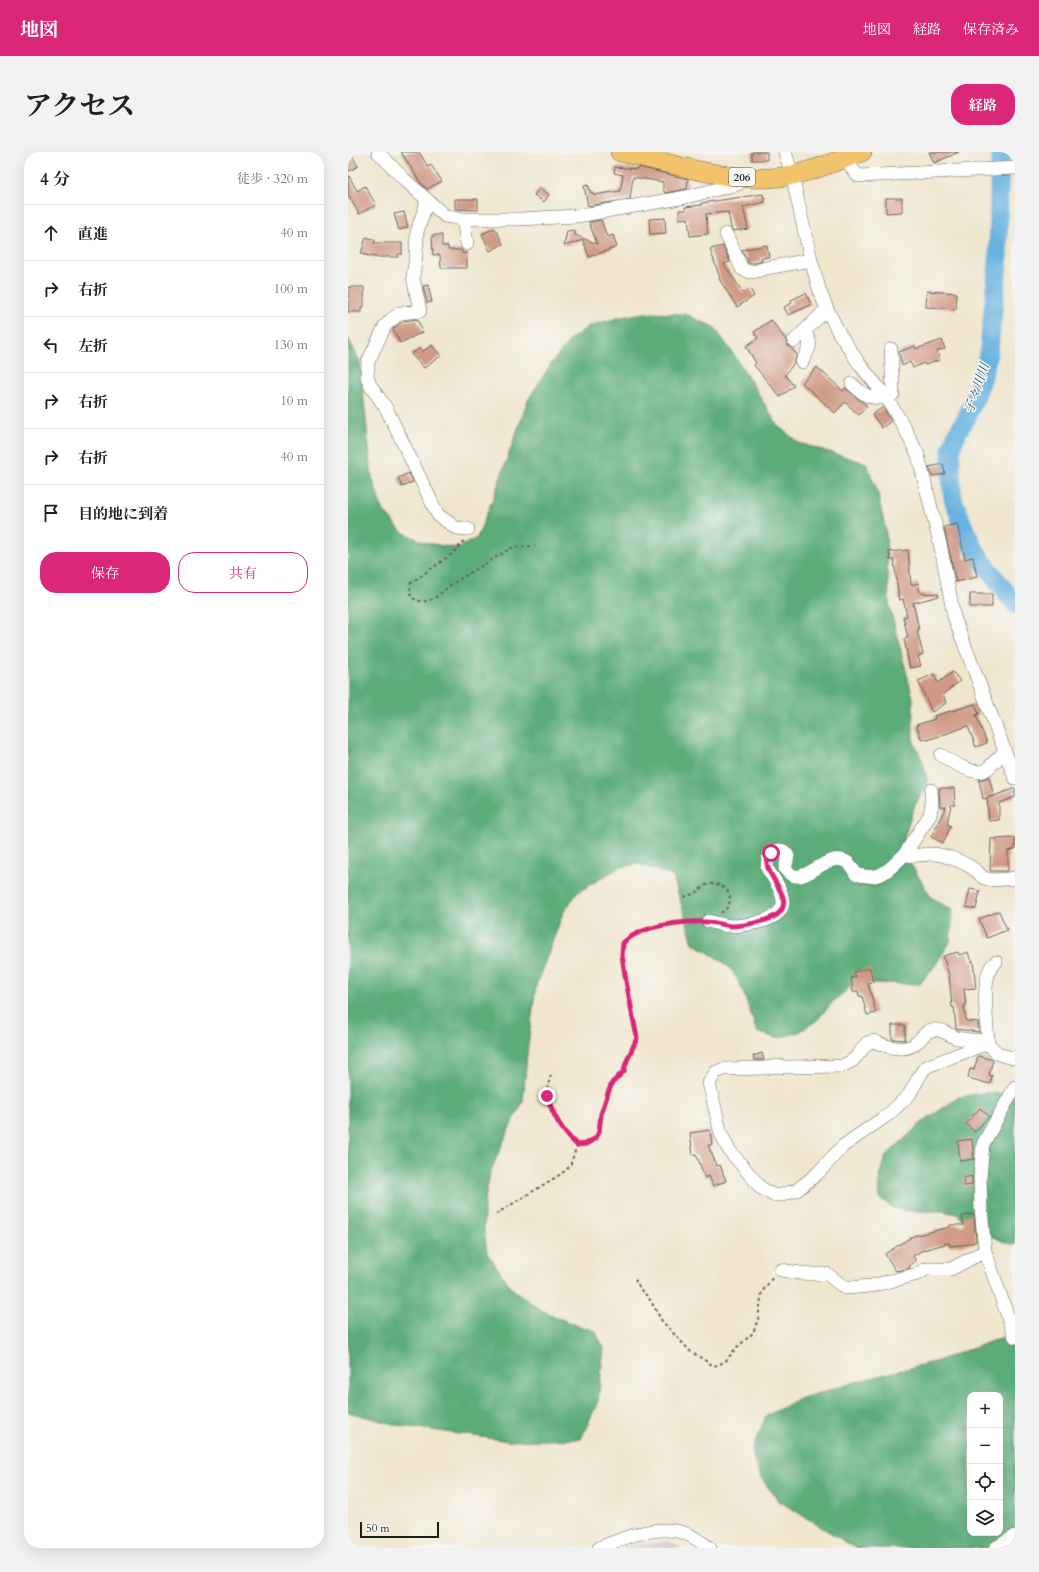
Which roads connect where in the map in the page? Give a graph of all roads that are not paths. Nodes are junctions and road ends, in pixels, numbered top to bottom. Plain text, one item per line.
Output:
1 (378, 152) edge
2 (620, 152) edge
3 (785, 152) edge
4 (853, 155) edge
5 (1013, 168) edge
6 (792, 175) junction
7 (744, 177) junction
8 (427, 201) junction
9 (463, 219) junction
10 (726, 234) dead end
11 (467, 244) dead end
12 (811, 260) junction
13 (827, 309) junction
14 (804, 331) junction
15 (794, 341) dead end
16 (891, 349) dead end
17 (802, 362) dead end
18 (852, 384) dead end
19 (887, 398) junction
20 (468, 529) road end
21 (1005, 752) junction
22 (942, 755) dead end
23 (1015, 778) edge
24 (930, 790) dead end
25 (904, 855) junction
26 (1015, 878) edge
27 (708, 922) road end
28 (996, 962) dead end
29 (988, 1042) junction
30 (1015, 1058) edge
31 (1015, 1087) edge
32 (985, 1251) junction
33 (781, 1270) road end
34 (1015, 1337) edge
35 (1015, 1536) edge
36 (599, 1548) edge
37 (710, 1548) edge
38 (995, 1548) edge

1 - 8 street
2 - 7 highway, 206
3 - 6 street
4 - 5 street
4 - 6 highway, 206
6 - 7 highway, 206
6 - 12 street
7 - 9 street
8 - 9 street
8 - 20 street
9 - 11 street
10 - 12 street
12 - 13 street
13 - 14 street
13 - 19 street
14 - 15 street
14 - 17 street
16 - 19 street
18 - 19 street
19 - 21 street
21 - 22 street
21 - 23 street
24 - 25 street
25 - 26 street
25 - 27 street
28 - 29 street
29 - 29 street
29 - 30 street
31 - 32 street
32 - 33 street
32 - 34 street
35 - 38 street
36 - 37 street

